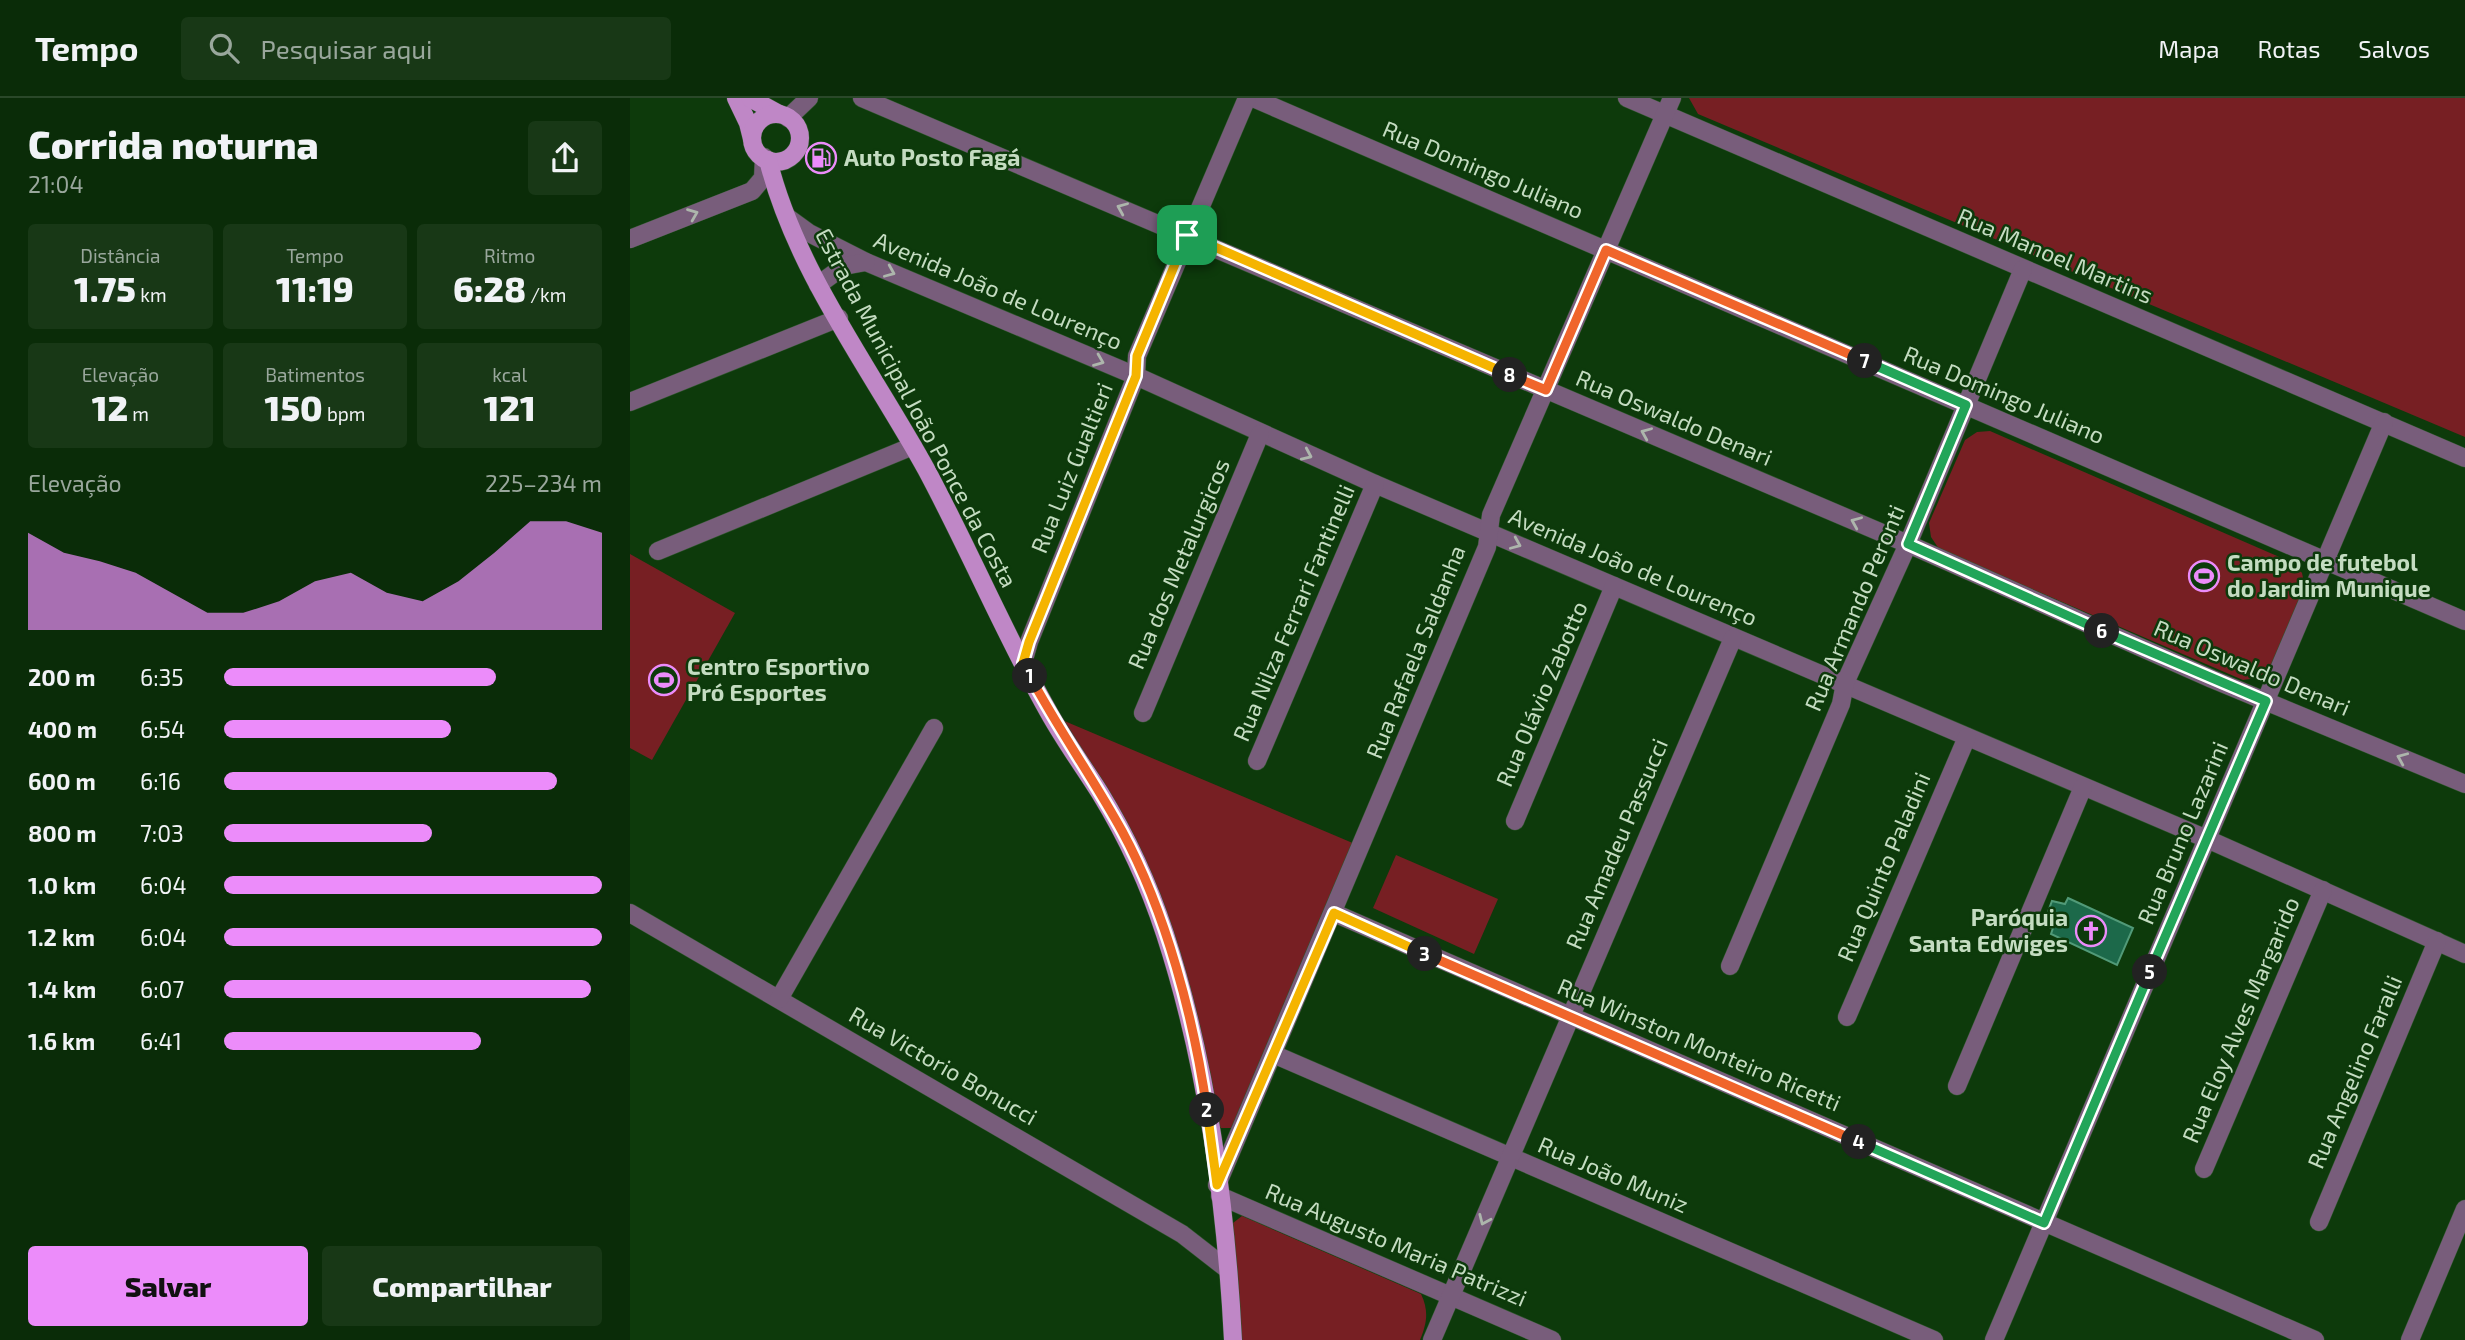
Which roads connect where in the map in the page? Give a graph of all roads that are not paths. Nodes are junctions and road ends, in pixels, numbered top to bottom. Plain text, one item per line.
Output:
1 (736, 98) edge
2 (750, 98) edge
3 (863, 98) edge
4 (1247, 98) edge
5 (1253, 98) edge
6 (1627, 98) edge
7 (811, 99) edge
8 (1669, 107) edge
9 (783, 116) junction
10 (752, 139) junction
11 (794, 154) junction
12 (766, 159) junction
13 (785, 212) junction
14 (1187, 235) junction
15 (630, 239) edge
16 (1606, 250) junction
17 (866, 262) junction
18 (2023, 269) junction
19 (818, 285) junction
20 (839, 318) junction
21 (1136, 376) junction
22 (1546, 390) junction
23 (630, 402) edge
24 (1966, 405) junction
25 (2384, 422) junction
26 (1259, 434) junction
27 (913, 446) junction
28 (2465, 458) edge
29 (1375, 484) junction
30 (1487, 531) junction
31 (1908, 544) junction
32 (658, 551) dead end
33 (2328, 562) junction
34 (1614, 586) junction
35 (2465, 621) edge
36 (1733, 638) junction
37 (1023, 663) junction
38 (1845, 683) junction
39 (2266, 701) junction
40 (1143, 713) dead end
41 (934, 728) dead end
42 (1967, 737) junction
43 (1257, 761) dead end
44 (2465, 784) edge
45 (2083, 787) junction
46 (1516, 821) dead end
47 (2207, 839) junction
48 (2323, 890) junction
49 (630, 913) edge
50 (1334, 913) junction
51 (2437, 942) junction
52 (2465, 954) edge
53 (1730, 966) dead end
54 (779, 999) junction
55 (1570, 1015) junction
56 (1847, 1017) dead end
57 (1273, 1054) junction
58 (1957, 1086) dead end
59 (1511, 1158) junction
60 (2204, 1169) dead end
61 (1219, 1191) junction
62 (2465, 1209) edge
63 (2319, 1222) dead end
64 (2044, 1223) junction
65 (1227, 1269) junction
66 (1451, 1296) junction
67 (1233, 1340) edge
68 (1432, 1340) edge
69 (1552, 1340) edge
70 (1934, 1340) edge
71 (1994, 1340) edge
72 (2315, 1340) edge
73 (2410, 1340) edge

1 - 10 main road
2 - 9 main road
14 -> 3 street, Rua Oswaldo Denari
4 - 14 street, Rua Luiz Gualtieri
5 - 16 street, Rua Domingo Juliano
6 - 8 street, Rua Manoel Martins
7 - 9 street
8 - 16 street, Rua Rafaela Saldanha
8 - 18 street, Rua Manoel Martins
9 - 10 main road
9 - 11 main road
10 - 12 main road
11 - 12 main road
11 - 13 main road
12 - 13 main road
15 -> 12 street
13 - 17 street, Avenida João de Lourenço
13 - 19 main road, Estrada Municipal João Ponce da Costa
14 - 21 street, Rua Luiz Gualtieri
14 - 22 street, Rua Oswaldo Denari
16 - 22 street, Rua Rafaela Saldanha
16 - 24 street, Rua Domingo Juliano
17 - 19 street
17 -> 21 street, Avenida João de Lourenço
18 - 24 street, Rua Armando Peronti
18 - 25 street, Rua Manoel Martins
19 - 20 main road, Estrada Municipal João Ponce da Costa
20 - 23 street
20 - 27 main road, Estrada Municipal João Ponce da Costa
21 - 26 street, Avenida João de Lourenço
21 - 37 street, Rua Luiz Gualtieri
22 - 30 street, Rua Rafaela Saldanha
31 -> 22 street, Rua Oswaldo Denari
24 - 31 street, Rua Armando Peronti
24 - 33 street, Rua Domingo Juliano
25 - 28 street, Rua Manoel Martins
25 - 33 street, Rua Bruno Lazarini
26 -> 29 street, Avenida João de Lourenço
26 - 40 street, Rua dos Metalurgicos
27 - 32 street
27 - 37 main road, Estrada Municipal João Ponce da Costa
29 - 30 street, Avenida João de Lourenço
29 - 43 street, Rua Nilza Ferrari Fantinelli
30 -> 34 street, Avenida João de Lourenço
30 - 50 street, Rua Rafaela Saldanha
31 - 38 street, Rua Armando Peronti
31 - 39 street, Rua Oswaldo Denari
33 - 35 street, Rua Domingo Juliano
33 - 39 street, Rua Bruno Lazarini
34 - 36 street, Avenida João de Lourenço
34 - 46 street, Rua Olávio Zabotto
36 - 38 street, Avenida João de Lourenço
36 - 55 street, Rua Amadeu Passucci
37 - 61 main road, Estrada Municipal João Ponce da Costa
38 - 42 street, Avenida João de Lourenço
38 - 53 street, Rua Armando Peronti
44 -> 39 street, Rua Oswaldo Denari
39 - 47 street, Rua Bruno Lazarini
41 - 54 street
42 - 45 street, Avenida João de Lourenço
42 - 56 street, Rua Quinto Paladini
45 - 47 street, Avenida João de Lourenço
45 - 58 street
47 - 48 street, Avenida João de Lourenço
47 - 64 street, Rua Bruno Lazarini
48 - 51 street, Avenida João de Lourenço
48 - 60 street, Rua Eloy Alves Margarido
49 - 54 street, Rua Victorio Bonucci
50 - 55 street, Rua Winston Monteiro Ricetti
50 - 57 street, Rua Rafaela Saldanha
51 - 52 street, Avenida João de Lourenço
51 - 63 street, Rua Angelino Faralli
54 - 65 street, Rua Victorio Bonucci
55 - 59 street, Rua Amadeu Passucci
55 - 64 street, Rua Winston Monteiro Ricetti
57 - 59 street, Rua João Muniz
57 - 61 street, Rua Rafaela Saldanha
59 -> 66 street, Rua Amadeu Passucci
59 - 70 street, Rua João Muniz
61 - 65 main road, Estrada Municipal João Ponce da Costa
61 - 66 street, Rua Augusto Maria Patrizzi
62 - 73 street
64 - 71 street, Rua Bruno Lazarini
64 - 72 street, Rua Winston Monteiro Ricetti
65 - 67 main road, Estrada Municipal João Ponce da Costa
66 - 68 street, Rua Amadeu Passucci
66 - 69 street, Rua Augusto Maria Patrizzi

